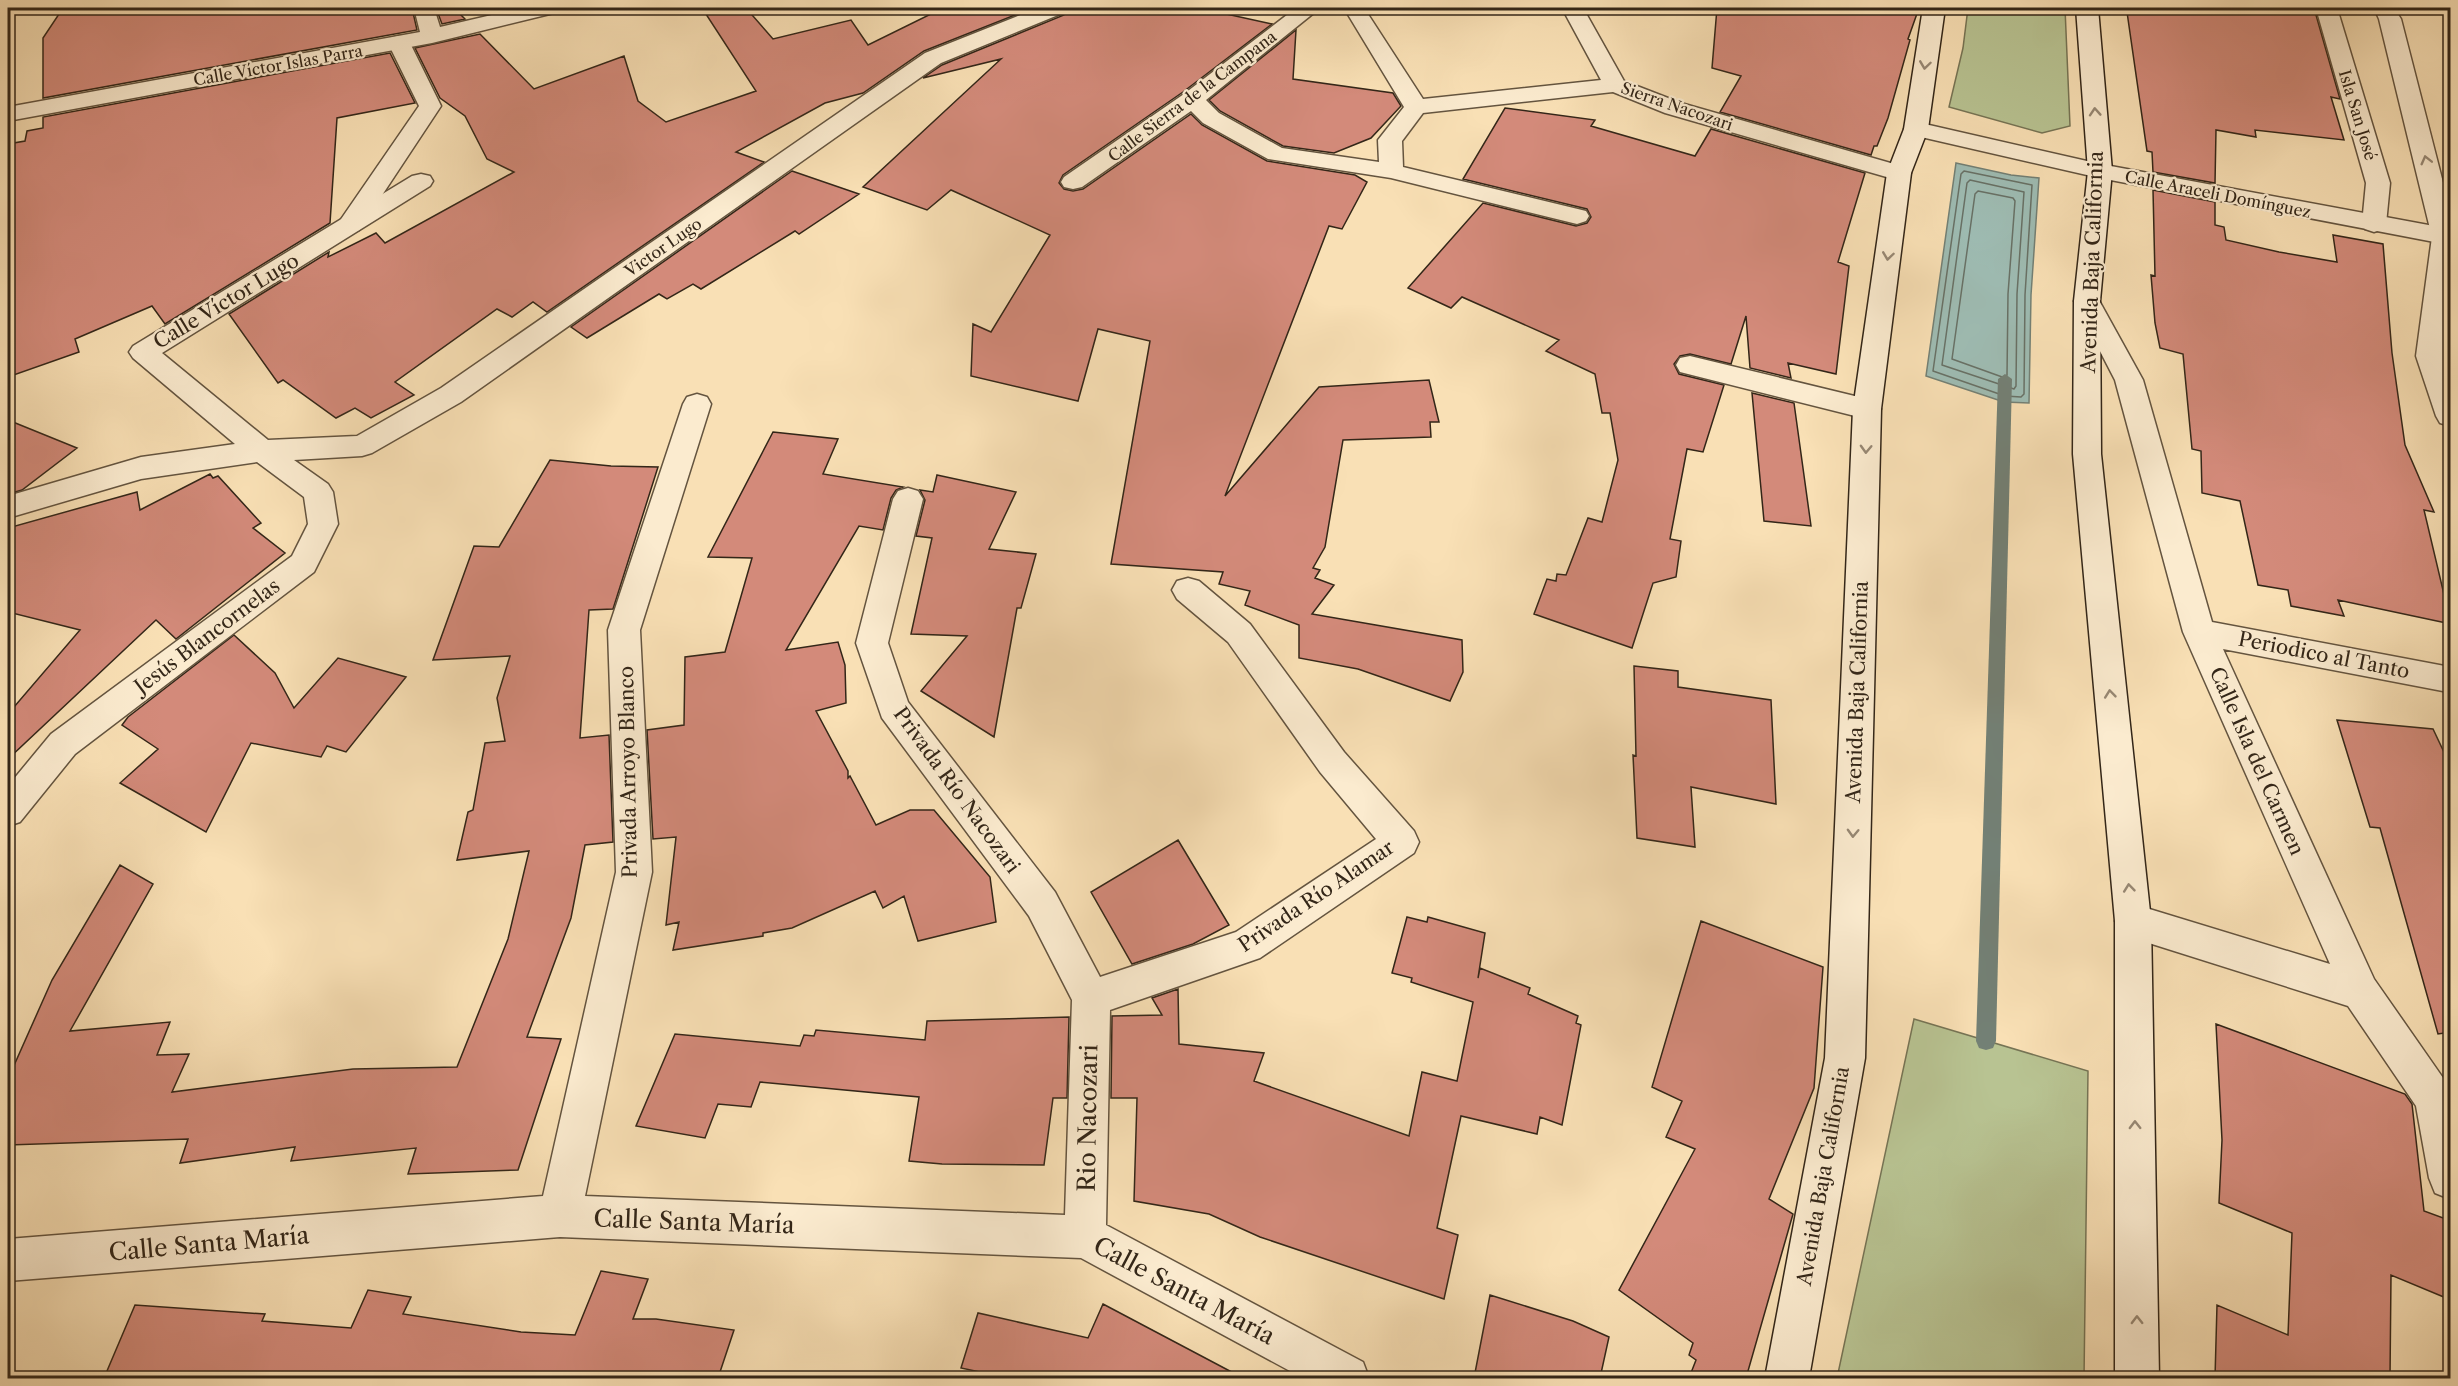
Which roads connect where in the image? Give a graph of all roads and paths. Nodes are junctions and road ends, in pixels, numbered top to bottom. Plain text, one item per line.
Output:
1 (424, 8) edge
2 (546, 8) edge
3 (1055, 8) edge
4 (1309, 8) edge
5 (1354, 8) edge
6 (1573, 8) edge
7 (1934, 8) edge
8 (2087, 8) edge
9 (2326, 8) edge
10 (2384, 8) edge
11 (432, 36) junction
12 (399, 43) junction
13 (1615, 85) junction
14 (1192, 99) junction
15 (1416, 107) junction
16 (8, 114) edge
17 (1916, 129) junction
18 (1391, 171) junction
19 (2100, 171) junction
20 (1899, 172) junction
21 (422, 181) dead end
22 (1073, 182) dead end
23 (1577, 216) dead end
24 (2374, 224) junction
25 (350, 225) junction
26 (2448, 237) edge
27 (2087, 301) junction
28 (1690, 365) dead end
29 (697, 404) dead end
30 (1867, 409) junction
31 (2451, 417) edge
32 (262, 451) junction
33 (908, 499) dead end
34 (8, 507) edge
35 (1188, 590) dead end
36 (2199, 632) junction
37 (2448, 679) dead end
38 (8, 811) edge
39 (2133, 921) junction
40 (2361, 992) junction
41 (1091, 998) junction
42 (2451, 1178) edge
43 (560, 1216) junction
44 (1085, 1237) junction
45 (8, 1260) edge
46 (1347, 1378) edge
47 (1787, 1378) edge
48 (2137, 1378) edge

1 - 11 street
2 - 11 street, Calle Víctor Islas Parra
3 - 32 street, Victor Lugo
4 - 14 street, Calle Sierra de la Campana
5 - 15 street
6 - 13 street
7 -> 17 street, Avenida Baja California
19 -> 8 street, Avenida Baja California
9 - 24 street, Isla San José
26 -> 10 street
11 - 12 street, Calle Víctor Islas Parra
12 - 16 street, Calle Víctor Islas Parra
12 - 25 street, Calle Víctor Lugo
13 - 15 street, Sierra Nacozari
13 - 20 street, Sierra Nacozari
14 - 18 street
14 - 22 street, Calle Sierra de la Campana
15 - 18 street
17 - 19 street, Calle Araceli Domínguez
17 - 20 street, Avenida Baja California
18 - 23 street
19 - 24 street, Calle Araceli Domínguez
19 - 27 street, Avenida Baja California
20 -> 30 street, Avenida Baja California
21 - 25 street, Calle Víctor Lugo
24 - 26 street, Calle Araceli Domínguez
25 - 32 street, Calle Víctor Lugo
26 - 31 street
27 - 36 street, Calle Isla del Carmen
39 -> 27 street, Avenida Baja California
28 - 30 street
29 - 43 street, Privada Arroyo Blanco
30 -> 47 street, Avenida Baja California
32 - 34 street, Victor Lugo
32 - 38 street, Jesús Blancornelas
33 - 41 street, Privada Río Nacozari
35 - 41 street, Privada Río Alamar
36 - 37 street, Periodico al Tanto
36 - 40 street, Calle Isla del Carmen
39 - 40 street
48 -> 39 street, Avenida Baja California
40 - 42 street, Calle Isla del Carmen
41 - 44 street, Rio Nacozari
43 - 44 street, Calle Santa María
43 - 45 street, Calle Santa María
44 - 46 street, Calle Santa María

